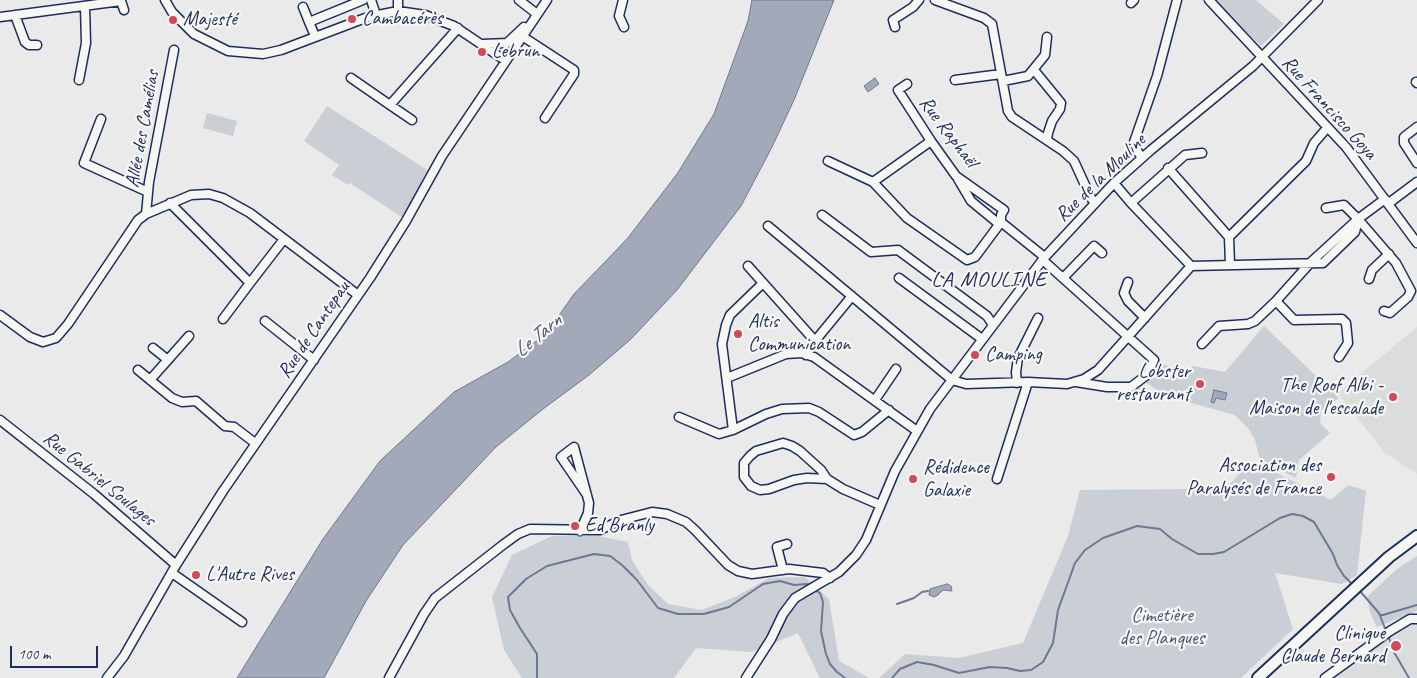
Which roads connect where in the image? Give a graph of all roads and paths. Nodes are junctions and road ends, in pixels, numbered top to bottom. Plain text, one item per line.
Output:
1 (165, 0) edge
2 (363, 0) edge
3 (372, 0) edge
4 (398, 0) edge
5 (519, 0) edge
6 (547, 0) edge
7 (623, 0) edge
8 (919, 0) edge
9 (935, 0) edge
10 (1175, 0) edge
11 (1209, 0) edge
12 (1318, 0) edge
13 (85, 6) junction
14 (304, 7) dead end
15 (124, 10) dead end
16 (398, 11) junction
17 (537, 14) junction
18 (16, 15) junction
19 (376, 15) junction
20 (0, 17) edge
21 (309, 22) junction
22 (624, 26) dead end
23 (895, 27) dead end
24 (458, 28) junction
25 (315, 36) junction
26 (522, 36) junction
27 (1047, 37) dead end
28 (480, 44) junction
29 (37, 46) dead end
30 (174, 50) dead end
31 (1261, 58) junction
32 (506, 61) junction
33 (1034, 70) junction
34 (351, 78) dead end
35 (1002, 78) junction
36 (79, 80) dead end
37 (955, 80) dead end
38 (907, 84) dead end
39 (390, 105) junction
40 (544, 118) dead end
41 (101, 119) dead end
42 (412, 120) dead end
43 (1417, 127) edge
44 (1328, 128) junction
45 (1047, 140) junction
46 (931, 142) junction
47 (1202, 153) dead end
48 (1142, 158) junction
49 (828, 161) dead end
50 (1417, 163) edge
51 (1168, 168) junction
52 (956, 176) junction
53 (873, 182) junction
54 (1417, 182) edge
55 (1114, 183) junction
56 (148, 192) junction
57 (1387, 201) junction
58 (1095, 203) junction
59 (1130, 203) junction
60 (170, 204) junction
61 (1326, 208) dead end
62 (146, 214) junction
63 (822, 215) dead end
64 (1358, 219) junction
65 (1000, 223) junction
66 (768, 226) dead end
67 (1230, 238) junction
68 (284, 239) junction
69 (1417, 243) edge
70 (1102, 253) dead end
71 (1388, 254) junction
72 (1044, 258) junction
73 (1311, 262) junction
74 (1230, 265) junction
75 (748, 266) dead end
76 (1191, 266) junction
77 (899, 278) dead end
78 (1063, 278) junction
79 (1369, 278) dead end
80 (1128, 282) dead end
81 (250, 283) junction
82 (762, 284) junction
83 (358, 295) junction
84 (852, 296) junction
85 (1276, 301) junction
86 (1384, 311) dead end
87 (0, 315) edge
88 (1038, 318) dead end
89 (1145, 318) junction
90 (223, 319) dead end
91 (265, 322) dead end
92 (993, 325) junction
93 (189, 336) dead end
94 (1129, 336) junction
95 (982, 339) junction
96 (815, 340) junction
97 (1202, 344) dead end
98 (153, 348) dead end
99 (806, 355) junction
100 (1340, 357) dead end
101 (168, 360) junction
102 (314, 360) junction
103 (896, 368) dead end
104 (138, 370) dead end
105 (727, 378) junction
106 (150, 380) junction
107 (952, 380) junction
108 (1028, 382) junction
109 (1074, 382) junction
110 (1017, 383) junction
111 (875, 400) junction
112 (889, 410) junction
113 (679, 418) dead end
114 (0, 420) edge
115 (733, 430) junction
116 (917, 431) junction
117 (255, 443) junction
118 (827, 479) junction
119 (997, 480) dead end
120 (587, 495) junction
121 (880, 505) junction
122 (580, 530) junction
123 (1417, 536) edge
124 (1417, 542) edge
125 (787, 544) dead end
126 (176, 565) junction
127 (783, 570) junction
128 (172, 573) junction
129 (830, 578) junction
130 (1365, 579) junction
131 (1417, 619) edge
132 (242, 622) dead end
133 (107, 678) edge
134 (389, 678) edge
135 (746, 678) edge
136 (1258, 678) edge
137 (1325, 678) edge

1 - 25 street
2 - 21 street
3 - 19 street
4 - 16 street
5 - 17 street
6 - 17 street, Rue de Cantepau
7 - 22 street
8 - 23 street
9 - 35 street
10 - 48 street
11 - 31 street, Rue Francisco Goya
12 - 31 street, Rue de la Mouline
13 - 15 street
13 - 18 street
13 - 36 street
14 - 21 street
16 - 19 street
16 - 24 street
17 - 26 street, Rue de Cantepau
17 - 28 street
18 - 20 street
18 - 29 street
19 - 25 street
21 - 25 street
24 - 28 street
24 - 39 street
26 - 32 street, Rue de Cantepau
26 - 40 street
27 - 33 street
28 - 32 street
30 - 56 street, Allée des Camélias
31 - 44 street, Rue Francisco Goya
31 - 48 street, Rue de la Mouline
32 - 83 street, Rue de Cantepau
33 - 35 street
33 - 45 street
34 - 39 street
35 - 37 street
35 - 45 street
38 - 46 street, Rue Raphaël
39 - 42 street
41 - 56 street
43 - 50 street
44 - 57 street, Rue Francisco Goya
44 - 67 street
45 - 58 street
46 - 52 street, Rue Raphaël
46 - 53 street
47 - 51 street
48 - 55 street, Rue de la Mouline
49 - 53 street
51 - 59 street
51 - 67 street
52 - 65 street
52 - 65 street, Rue Raphaël
53 - 65 street
54 - 57 street
55 - 58 street, Rue de la Mouline
55 - 59 street
56 - 62 street, Allée des Camélias
57 - 64 street
57 - 69 street, Rue Francisco Goya
58 - 72 street, Rue de la Mouline
59 - 76 street
60 - 62 street
60 - 68 street
60 - 81 street
61 - 64 street
62 - 87 street
63 - 92 street
64 - 71 street
64 - 73 street
65 - 72 street
66 - 84 street
67 - 74 street
68 - 81 street
68 - 83 street
70 - 78 street
71 - 79 street
71 - 86 street
72 - 78 street
72 - 92 street, Rue de la Mouline
73 - 74 street
73 - 85 street
74 - 76 street
75 - 82 street
76 - 89 street
77 - 95 street
78 - 94 street
80 - 89 street
81 - 90 street
82 - 96 street
82 - 105 street
83 - 102 street, Rue de Cantepau
84 - 96 street
84 - 107 street
85 - 97 street
85 - 100 street
88 - 110 street
89 - 94 street
91 - 102 street
92 - 95 street, Rue de la Mouline
93 - 101 street
94 - 109 street
94 - 109 street
95 - 107 street, Rue de la Mouline
96 - 99 street
98 - 101 street
99 - 105 street
99 - 111 street
101 - 106 street
102 - 117 street, Rue de Cantepau
103 - 111 street
104 - 106 street
105 - 115 street
106 - 117 street
107 - 110 street
107 - 116 street, Rue de la Mouline
108 - 109 street
108 - 110 street
108 - 119 street
111 - 112 street
112 - 115 street
112 - 116 street
113 - 115 street
114 - 126 street, Rue Gabriel Soulages
116 - 121 street, Rue de la Mouline
117 - 126 street, Rue de Cantepau
118 - 118 street
118 - 121 street
120 - 120 street
120 - 122 street
121 - 129 street, Rue de la Mouline
122 - 127 street
122 - 134 street
123 - 130 main road
124 - 130 main road
125 - 127 street
126 - 128 street, Rue de Cantepau
127 - 129 street
128 - 132 street
128 - 133 street, Rue de Cantepau
129 - 135 street, Rue de la Mouline
130 - 136 main road
131 - 137 street

